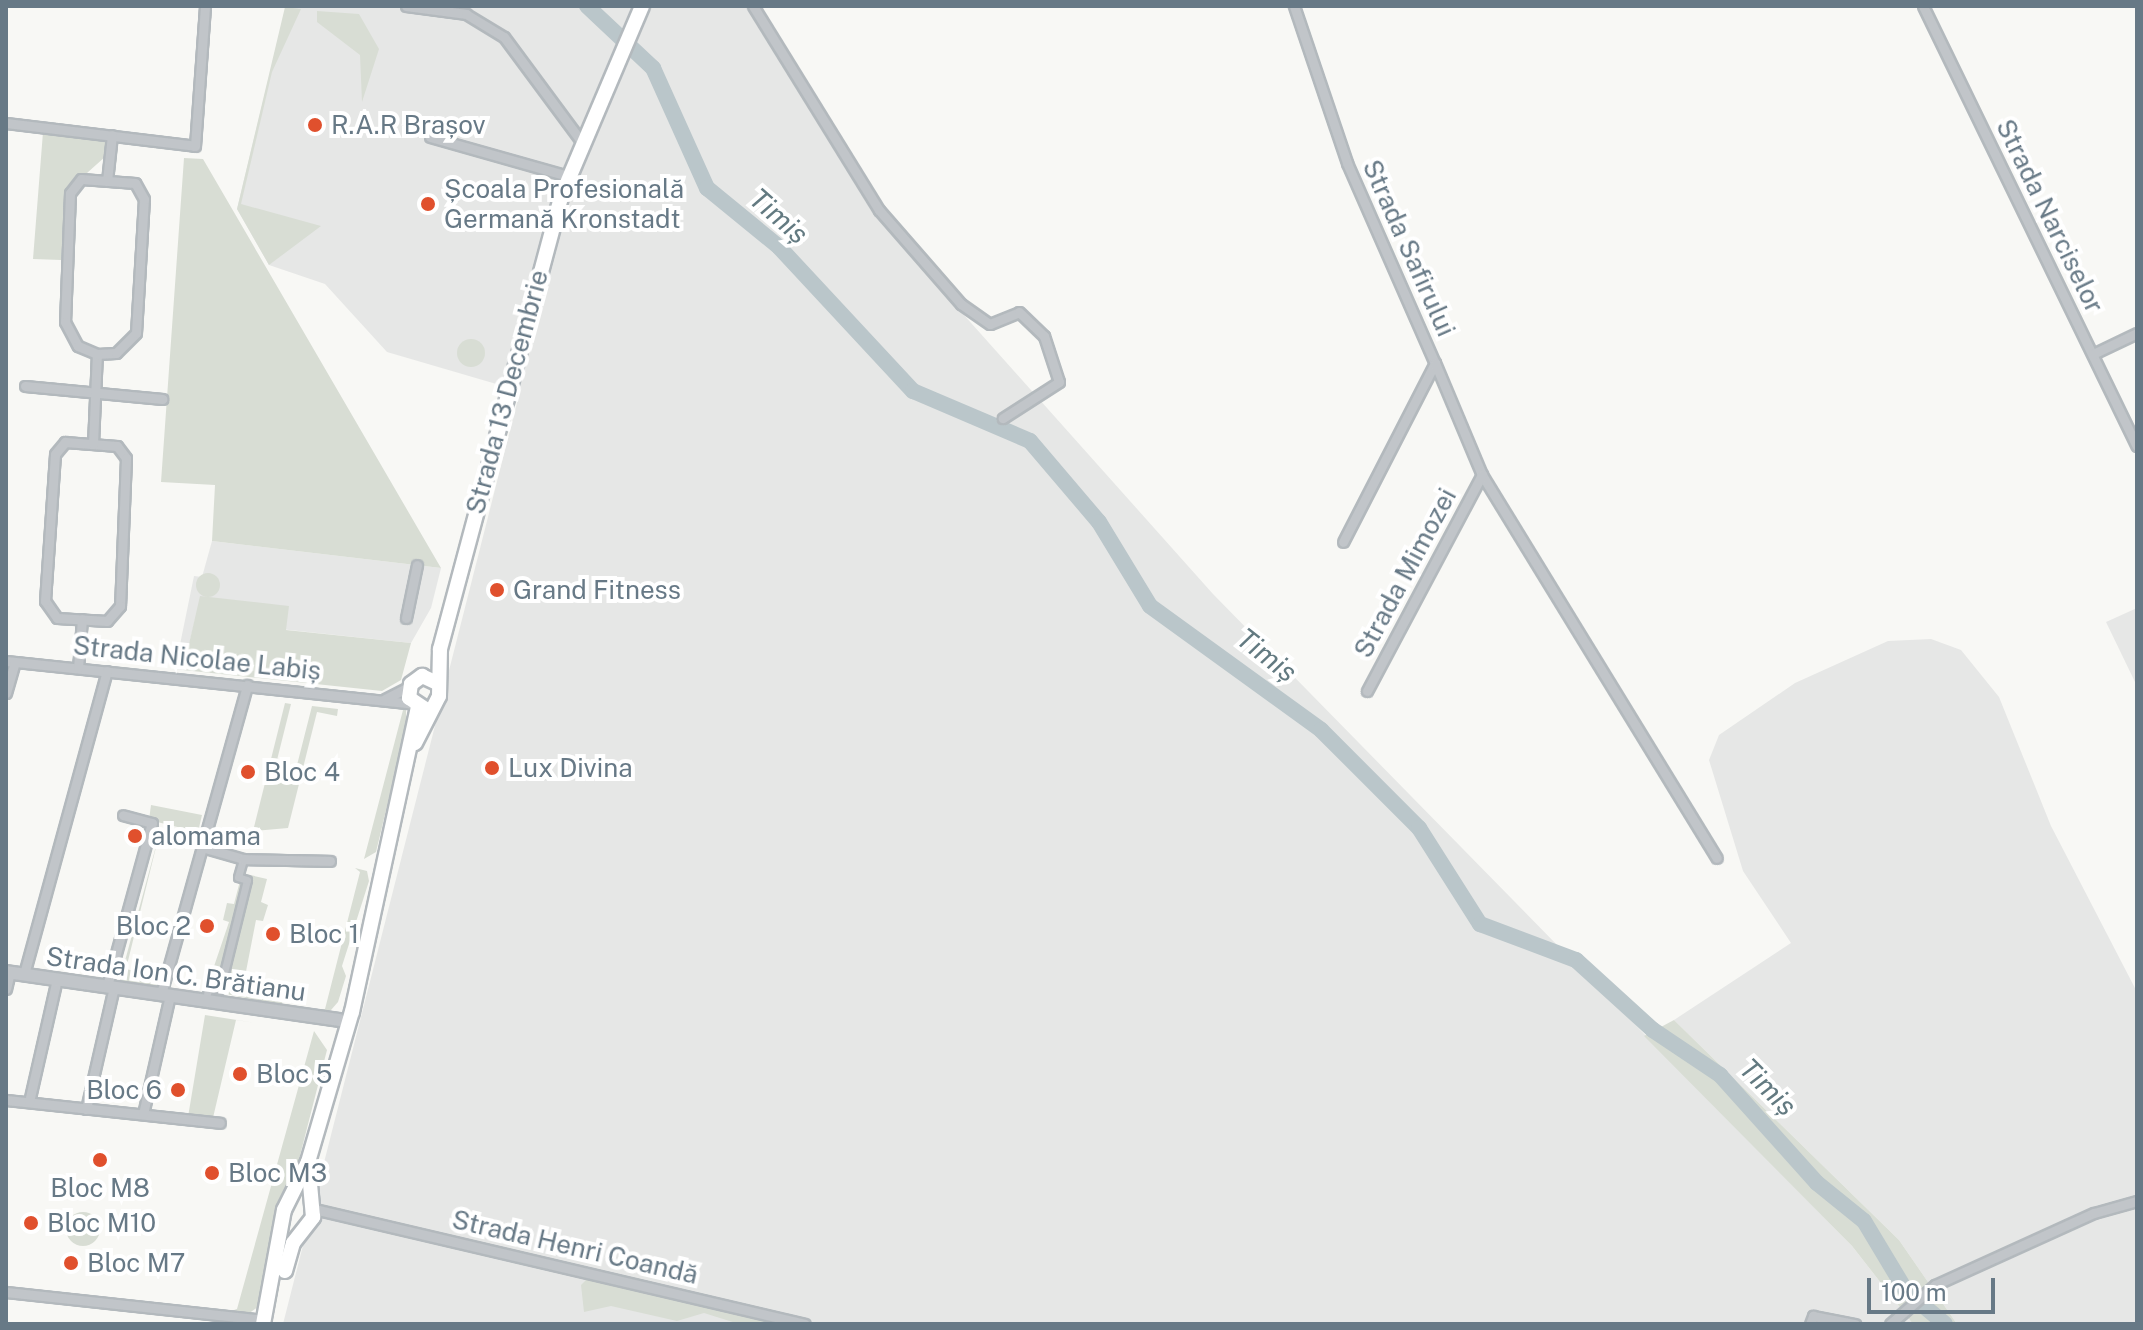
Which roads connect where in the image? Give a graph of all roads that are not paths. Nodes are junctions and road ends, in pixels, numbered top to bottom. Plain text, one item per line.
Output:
1 (205, 6) edge
2 (406, 6) edge
3 (753, 6) edge
4 (1294, 6) edge
5 (1923, 6) edge
6 (641, 7) edge
7 (6, 123) edge
8 (112, 135) junction
9 (430, 137) dead end
10 (581, 141) junction
11 (568, 176) junction
12 (107, 181) junction
13 (2137, 333) edge
14 (97, 354) junction
15 (2093, 354) junction
16 (1435, 363) junction
17 (25, 386) dead end
18 (94, 393) junction
19 (162, 399) dead end
20 (1003, 418) dead end
21 (93, 444) junction
22 (2137, 446) edge
23 (1482, 475) junction
24 (1343, 542) dead end
25 (417, 565) dead end
26 (406, 618) dead end
27 (82, 619) junction
28 (10, 661) edge
29 (78, 668) junction
30 (107, 671) junction
31 (430, 680) junction
32 (247, 685) junction
33 (409, 687) junction
34 (1367, 691) dead end
35 (6, 693) edge
36 (385, 699) junction
37 (435, 704) junction
38 (416, 705) junction
39 (415, 743) junction
40 (123, 815) dead end
41 (205, 848) junction
42 (1717, 858) dead end
43 (243, 859) junction
44 (330, 861) dead end
45 (8, 972) edge
46 (24, 974) junction
47 (57, 979) junction
48 (111, 987) junction
49 (6, 989) edge
50 (207, 994) dead end
51 (165, 995) junction
52 (350, 998) junction
53 (340, 1020) junction
54 (336, 1055) junction
55 (6, 1100) edge
56 (29, 1102) junction
57 (86, 1109) junction
58 (143, 1114) junction
59 (220, 1123) dead end
60 (308, 1162) junction
61 (2137, 1201) edge
62 (287, 1208) junction
63 (310, 1214) junction
64 (6, 1292) edge
65 (1811, 1320) edge
66 (266, 1323) edge
67 (805, 1324) edge
68 (1855, 1324) edge
69 (1890, 1324) edge

1 - 8 street
2 - 10 street
3 - 20 street
4 - 16 street, Strada Safirului
5 - 15 street, Strada Narciselor
6 - 10 main road, Strada 13 Decembrie
7 - 8 street
8 - 12 street
9 - 11 street
10 - 11 main road, Strada 13 Decembrie
11 - 31 main road, Strada 13 Decembrie
12 - 14 street
12 - 14 street
13 - 15 street
14 - 18 street
15 - 22 street, Strada Narciselor
16 - 23 street
16 - 24 street, Strada Safirului
17 - 18 street
18 - 19 street
18 - 21 street
21 - 27 street
21 - 27 street
23 - 34 street, Strada Mimozei
23 - 42 street
25 - 26 street
27 - 29 street
28 - 29 street, Strada Nicolae Labiș
28 - 35 street
29 - 30 street, Strada Nicolae Labiș
30 - 32 street, Strada Nicolae Labiș
30 - 46 street
31 - 33 main road
31 - 37 main road, Strada 13 Decembrie
32 - 36 street, Strada Nicolae Labiș
32 - 41 street
33 - 36 street
33 - 38 main road, Strada 13 Decembrie
36 - 38 street, Strada Nicolae Labiș
37 - 38 main road
37 - 39 main road, Strada 13 Decembrie
38 - 39 main road, Strada 13 Decembrie
39 - 52 main road, Strada 13 Decembrie
40 - 48 street
41 - 43 street
41 - 51 street
43 - 44 street
43 - 50 street
45 - 46 street, Strada Ion C. Brătianu
45 - 49 street
46 - 47 street, Strada Ion C. Brătianu
47 - 48 street, Strada Ion C. Brătianu
47 - 56 street
48 - 51 street, Strada Ion C. Brătianu
48 - 57 street
51 - 53 street, Strada Ion C. Brătianu
51 - 58 street
52 - 53 main road, Strada 13 Decembrie
52 - 54 main road, Strada 13 Decembrie
53 - 54 main road, Strada 13 Decembrie
54 - 60 main road, Strada 13 Decembrie
55 - 56 street
56 - 57 street
57 - 58 street
58 - 59 street
60 - 62 main road, Strada 13 Decembrie
60 - 63 main road, Strada 13 Decembrie
61 - 69 street
62 - 63 main road
62 - 63 main road
62 - 66 main road, Strada 13 Decembrie
63 - 66 main road, Strada 13 Decembrie
63 - 67 street, Strada Henri Coandă
64 - 66 street
65 - 68 street

